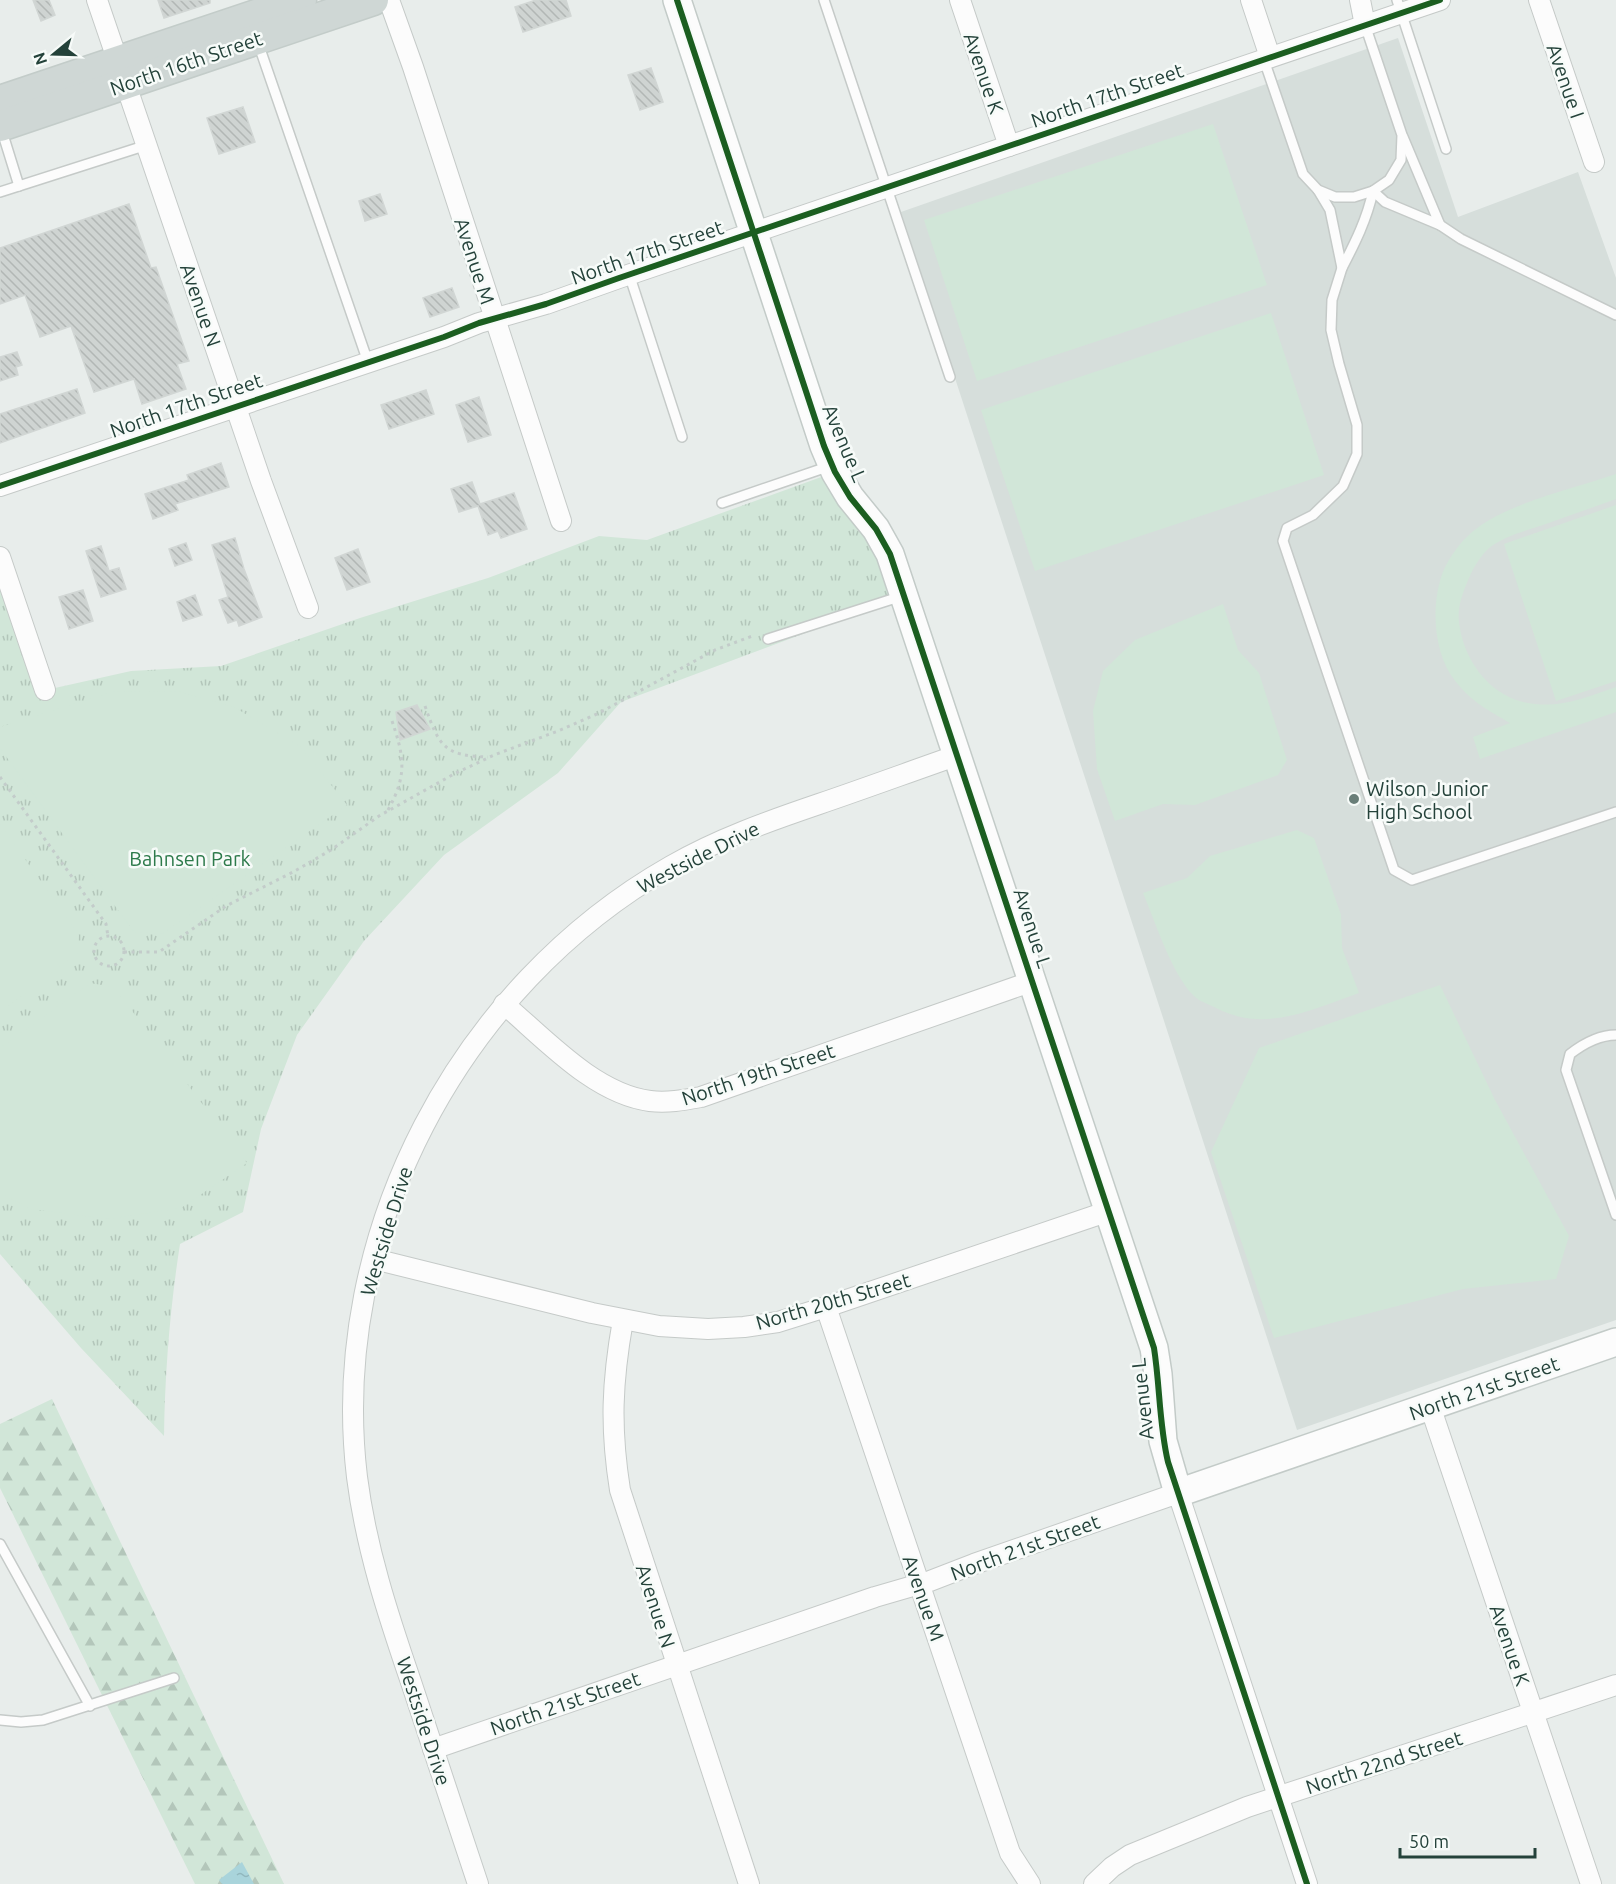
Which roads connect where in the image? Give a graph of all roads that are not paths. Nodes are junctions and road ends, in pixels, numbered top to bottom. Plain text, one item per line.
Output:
1 (97, 0) edge
2 (301, 0) edge
3 (373, 0) edge
4 (389, 0) edge
5 (677, 0) edge
6 (824, 0) edge
7 (960, 0) edge
8 (1251, 0) edge
9 (1360, 0) edge
10 (1440, 0) edge
11 (1539, 0) edge
12 (1399, 7) edge
13 (252, 22) junction
14 (1365, 25) junction
15 (1267, 58) junction
16 (122, 73) junction
17 (0, 102) edge
18 (0, 125) edge
19 (1402, 135) junction
20 (147, 145) junction
21 (1009, 146) junction
22 (1446, 149) dead end
23 (1594, 162) dead end
24 (19, 186) junction
25 (886, 188) junction
26 (1318, 190) junction
27 (1372, 191) junction
28 (0, 192) edge
29 (1440, 225) junction
30 (754, 232) junction
31 (1342, 268) junction
32 (629, 274) junction
33 (1616, 315) edge
34 (494, 319) junction
35 (368, 362) junction
36 (950, 377) dead end
37 (236, 406) junction
38 (682, 437) dead end
39 (832, 465) junction
40 (0, 486) edge
41 (722, 502) dead end
42 (561, 521) dead end
43 (0, 557) edge
44 (904, 596) junction
45 (308, 608) dead end
46 (768, 639) dead end
47 (45, 690) dead end
48 (958, 755) junction
49 (1616, 812) edge
50 (1033, 981) junction
51 (504, 1004) junction
52 (1616, 1035) edge
53 (1109, 1211) junction
54 (1616, 1215) edge
55 (374, 1259) junction
56 (826, 1307) junction
57 (623, 1320) junction
58 (1616, 1342) edge
59 (1430, 1406) junction
60 (1178, 1493) junction
61 (0, 1544) edge
62 (919, 1584) junction
63 (676, 1665) junction
64 (174, 1678) dead end
65 (1616, 1685) edge
66 (90, 1706) junction
67 (1533, 1713) junction
68 (0, 1720) edge
69 (433, 1749) junction
70 (1278, 1796) junction
71 (478, 1884) edge
72 (749, 1884) edge
73 (1030, 1884) edge
74 (1094, 1884) edge
75 (1307, 1884) edge
76 (1591, 1884) edge

1 - 16 street, Avenue N
2 - 13 main road, North 16th Street
3 - 13 main road, North 16th Street
4 - 34 street, Avenue M
5 - 30 street, Avenue L
6 - 25 lane
7 - 21 street, Avenue K
8 - 15 street
9 - 14 street
10 - 12 street, North 17th Street
11 - 23 street, Avenue I
12 - 14 street, North 17th Street
12 - 22 lane
13 - 16 main road, North 16th Street
13 - 35 lane
14 - 15 street, North 17th Street
14 - 19 lane
15 - 21 street, North 17th Street
15 - 26 lane
16 - 17 main road, North 16th Street
16 - 18 main road, North 16th Street
16 - 20 street, Avenue N
18 - 24 lane
19 - 27 lane
19 - 29 lane
20 - 24 lane
20 - 37 street, Avenue N
21 - 25 street, North 17th Street
24 - 28 lane
25 - 30 street, North 17th Street
25 - 36 lane
26 - 27 lane
26 - 31 lane
27 - 29 lane
27 - 31 lane
29 - 33 lane
30 - 32 street, North 17th Street
30 - 39 street, Avenue L
31 - 49 lane
32 - 34 street, North 17th Street
32 - 38 lane
34 - 35 street, North 17th Street
34 - 42 street, Avenue M
35 - 37 street, North 17th Street
37 - 40 street, North 17th Street
37 - 45 street, Avenue N
39 - 41 lane
39 - 44 street, Avenue L
43 - 47 street
44 - 46 lane
44 - 48 street, Avenue L
48 - 50 street, Avenue L
48 - 51 street, Westside Drive
50 - 51 street, North 19th Street
50 - 53 street, Avenue L
51 - 55 street, Westside Drive
52 - 54 lane
53 - 56 street, North 20th Street
53 - 60 street, Avenue L
55 - 57 street, North 20th Street
55 - 69 street, Westside Drive
56 - 57 street, North 20th Street
56 - 62 street, Avenue M
57 - 63 street, Avenue N
58 - 59 street, North 21st Street
59 - 60 street, North 21st Street
59 - 67 street, Avenue K
60 - 62 street, North 21st Street
60 - 70 street, Avenue L
61 - 66 lane
62 - 63 street, North 21st Street
62 - 73 street, Avenue M
63 - 69 street, North 21st Street
63 - 72 street, Avenue N
64 - 66 lane
65 - 67 street, North 22nd Street
66 - 68 lane
67 - 70 street, North 22nd Street
67 - 76 street, Avenue K
69 - 71 street, Westside Drive
70 - 74 street, North 22nd Street
70 - 75 street, Avenue L

